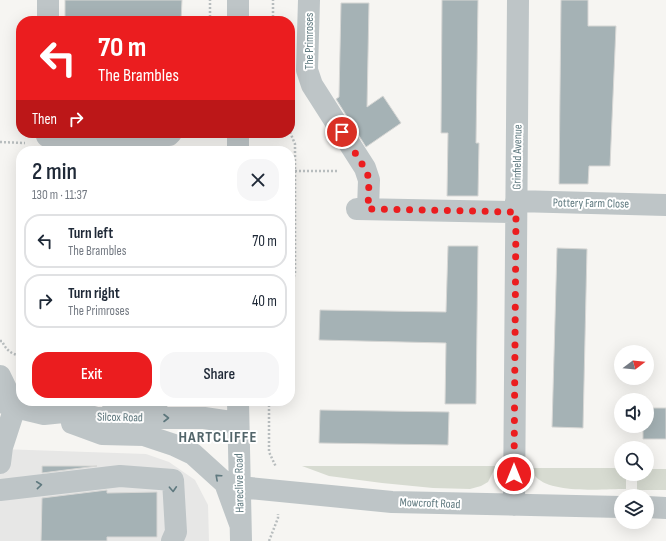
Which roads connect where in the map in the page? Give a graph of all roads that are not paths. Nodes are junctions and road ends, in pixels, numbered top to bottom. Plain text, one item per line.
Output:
1 (48, 0) edge
2 (238, 0) edge
3 (309, 0) edge
4 (518, 0) edge
5 (48, 16) edge
6 (238, 16) edge
7 (666, 205) edge
8 (516, 207) junction
9 (363, 209) joint
10 (0, 376) edge
11 (7, 405) edge
12 (89, 406) edge
13 (238, 406) edge
14 (72, 411) junction
15 (44, 414) junction
16 (238, 423) junction
17 (0, 463) edge
18 (239, 487) junction
19 (0, 490) edge
20 (514, 505) junction
21 (614, 507) edge
22 (654, 507) edge
23 (666, 508) edge
24 (240, 533) edge
25 (172, 541) edge

1 - 5 street
2 - 6 street
3 - 9 street, The Primroses
4 - 8 street, Grinfield Avenue
7 - 8 street, Pottery Farm Close
8 - 9 street, Pottery Farm Close
8 - 20 street, Grinfield Avenue
10 - 11 street
11 - 15 street, Silcox Road
11 - 17 street
12 - 14 street
13 - 16 street, Hareclive Road
14 - 15 street, Silcox Road
14 -> 16 street, Silcox Road
24 -> 15 street
16 - 18 street, Hareclive Road
18 - 20 street, Mowcroft Road
18 - 24 street, Hareclive Road
19 -> 25 street
20 - 21 street, Mowcroft Road
22 - 23 street

